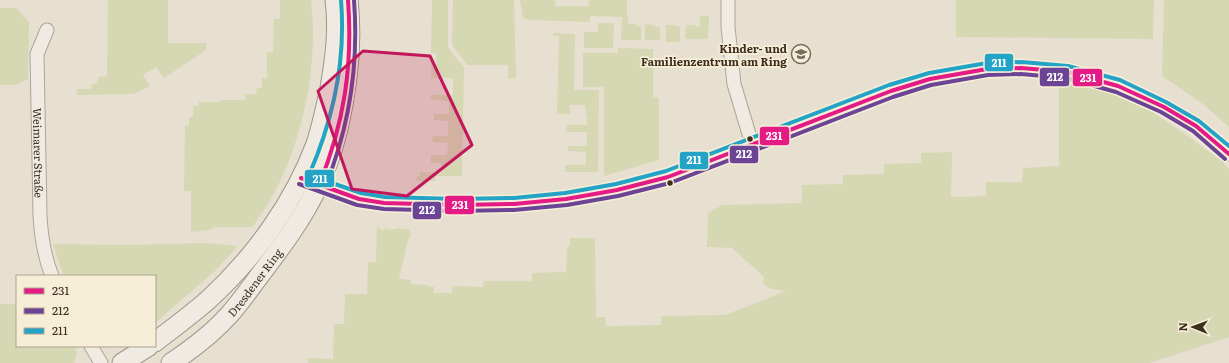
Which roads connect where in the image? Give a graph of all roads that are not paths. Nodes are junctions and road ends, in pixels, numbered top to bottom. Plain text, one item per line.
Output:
1 (335, 0) edge
2 (348, 0) edge
3 (728, 0) edge
4 (47, 30) dead end
5 (752, 144) junction
6 (1229, 154) edge
7 (301, 178) junction
8 (319, 185) junction
9 (52, 275) edge
10 (156, 341) edge
11 (92, 347) edge
12 (147, 347) edge
13 (101, 363) edge
14 (122, 363) edge
15 (171, 363) edge

1 - 7 street, Dresdener Ring
2 - 8 street, Dresdener Ring
3 - 5 street
4 - 9 street, Weimarer Straße
5 - 6 street
5 - 8 street
7 - 8 street
7 - 10 street, Dresdener Ring
8 - 15 street, Dresdener Ring
11 - 13 street
12 - 14 street

